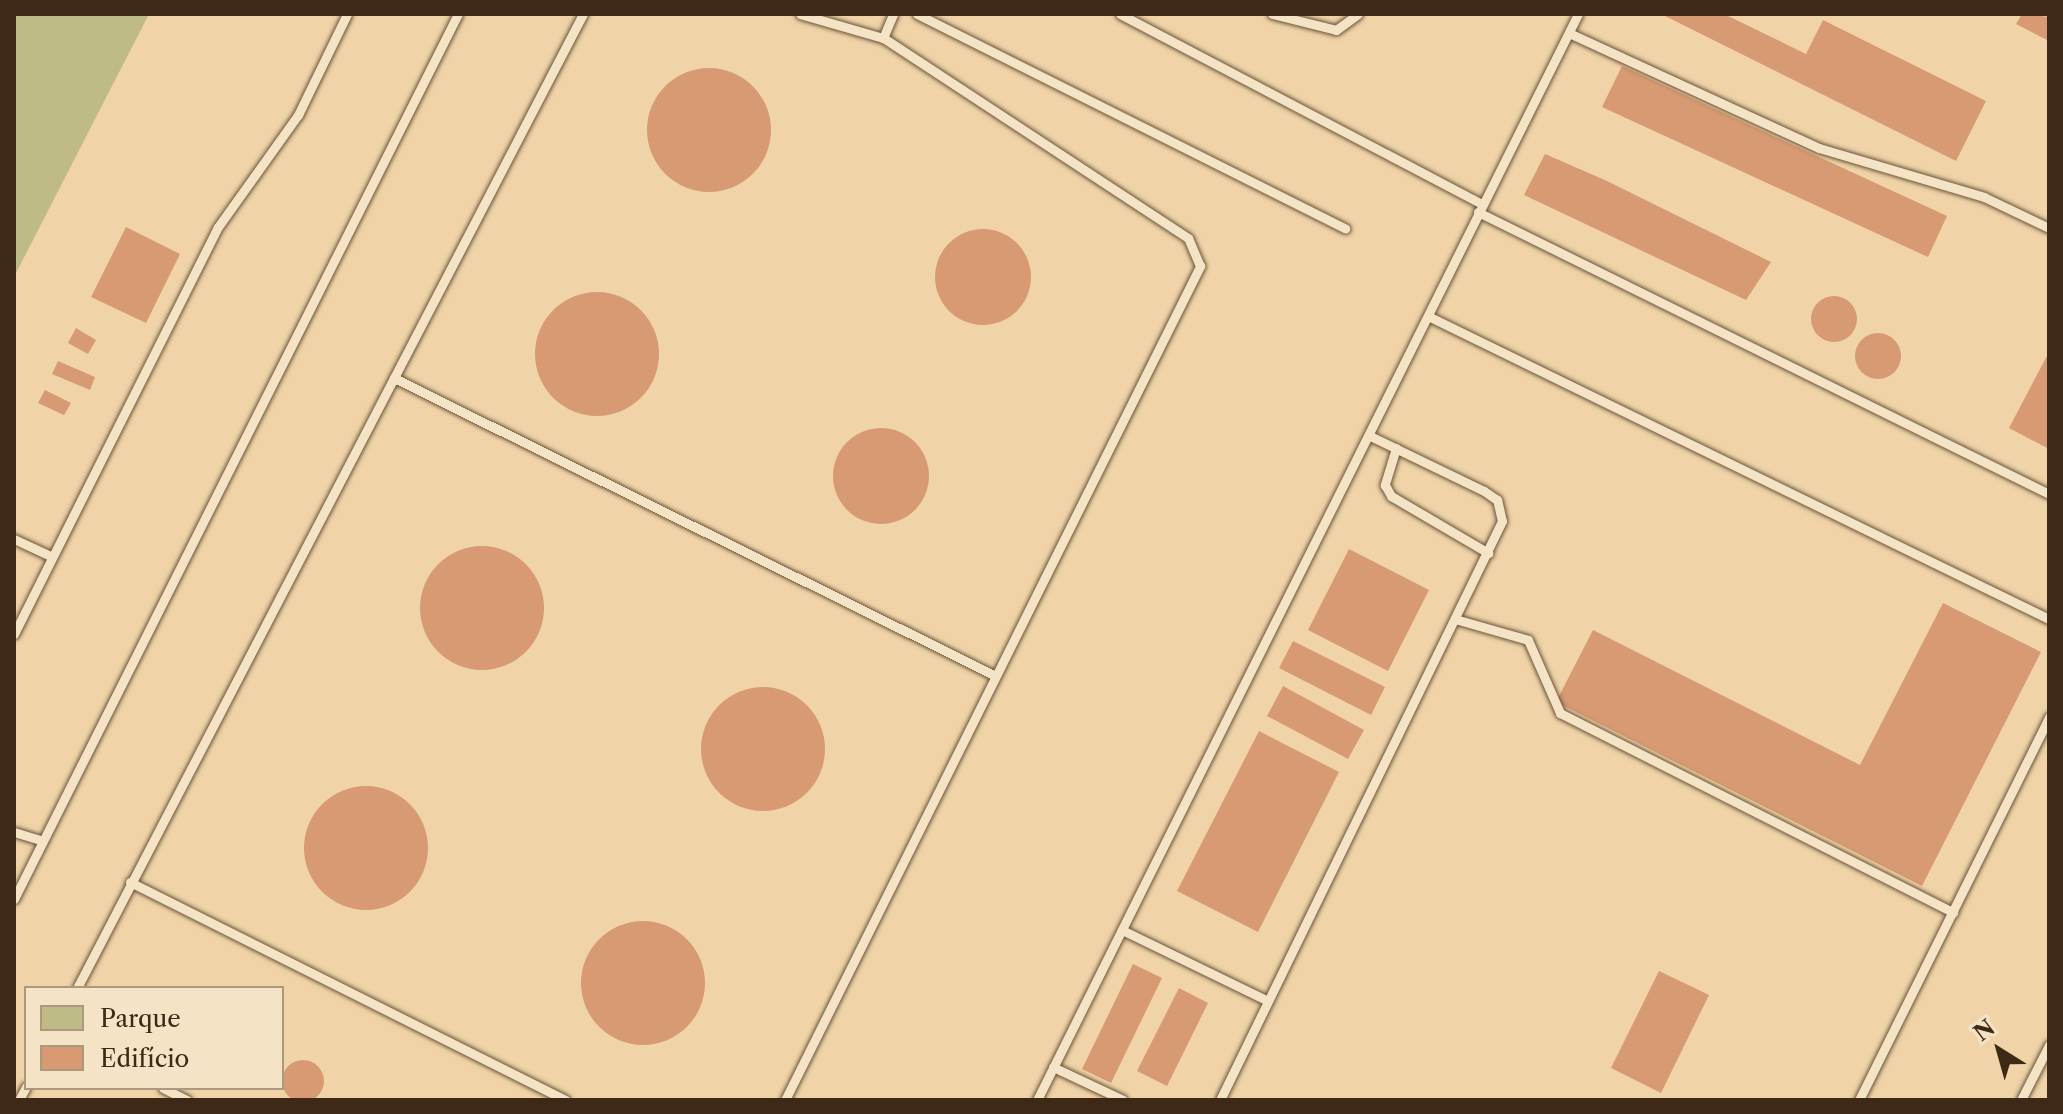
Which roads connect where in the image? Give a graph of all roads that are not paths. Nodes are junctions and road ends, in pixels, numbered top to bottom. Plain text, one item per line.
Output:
1 (347, 14) edge
2 (458, 14) edge
3 (583, 14) edge
4 (800, 14) edge
5 (893, 14) edge
6 (917, 14) edge
7 (1120, 14) edge
8 (1272, 14) edge
9 (1358, 14) edge
10 (1578, 14) edge
11 (1569, 33) junction
12 (883, 38) junction
13 (1480, 208) junction
14 (1345, 228) dead end
15 (2049, 228) edge
16 (1430, 317) junction
17 (394, 378) junction
18 (1370, 436) junction
19 (1396, 448) junction
20 (2049, 494) edge
21 (14, 539) edge
22 (1488, 553) junction
23 (50, 556) junction
24 (1455, 619) junction
25 (2049, 619) edge
26 (14, 634) edge
27 (994, 675) junction
28 (2049, 717) edge
29 (16, 833) edge
30 (43, 841) junction
31 (130, 882) junction
32 (14, 899) edge
33 (1953, 912) junction
34 (1122, 930) junction
35 (78, 986) edge
36 (1268, 1001) junction
37 (2049, 1045) edge
38 (1053, 1067) junction
39 (167, 1090) edge
40 (187, 1100) edge
41 (565, 1100) edge
42 (785, 1100) edge
43 (1037, 1100) edge
44 (1123, 1100) edge
45 (1220, 1100) edge
46 (1859, 1100) edge
47 (2021, 1100) edge

1 - 23 lane
2 - 30 lane
3 - 17 lane
4 - 12 lane
5 - 12 lane
6 - 14 lane
7 - 13 lane
8 - 9 lane
10 - 11 lane
11 - 13 lane
11 - 15 lane
12 - 27 lane
13 - 16 lane
13 - 20 lane
16 - 18 lane
16 - 25 lane
17 - 27 lane
17 - 31 lane
18 - 19 lane
18 - 34 lane
19 - 22 lane
19 - 22 lane
21 - 23 lane
22 - 24 lane
23 - 26 lane
24 - 33 lane
24 - 36 lane
27 - 42 lane
28 - 33 lane
29 - 30 lane
30 - 32 lane
31 - 35 lane
31 - 41 lane
33 - 46 lane
34 - 36 lane
34 - 38 lane
36 - 45 lane
37 - 47 lane
38 - 43 lane
38 - 44 lane
39 - 40 lane

